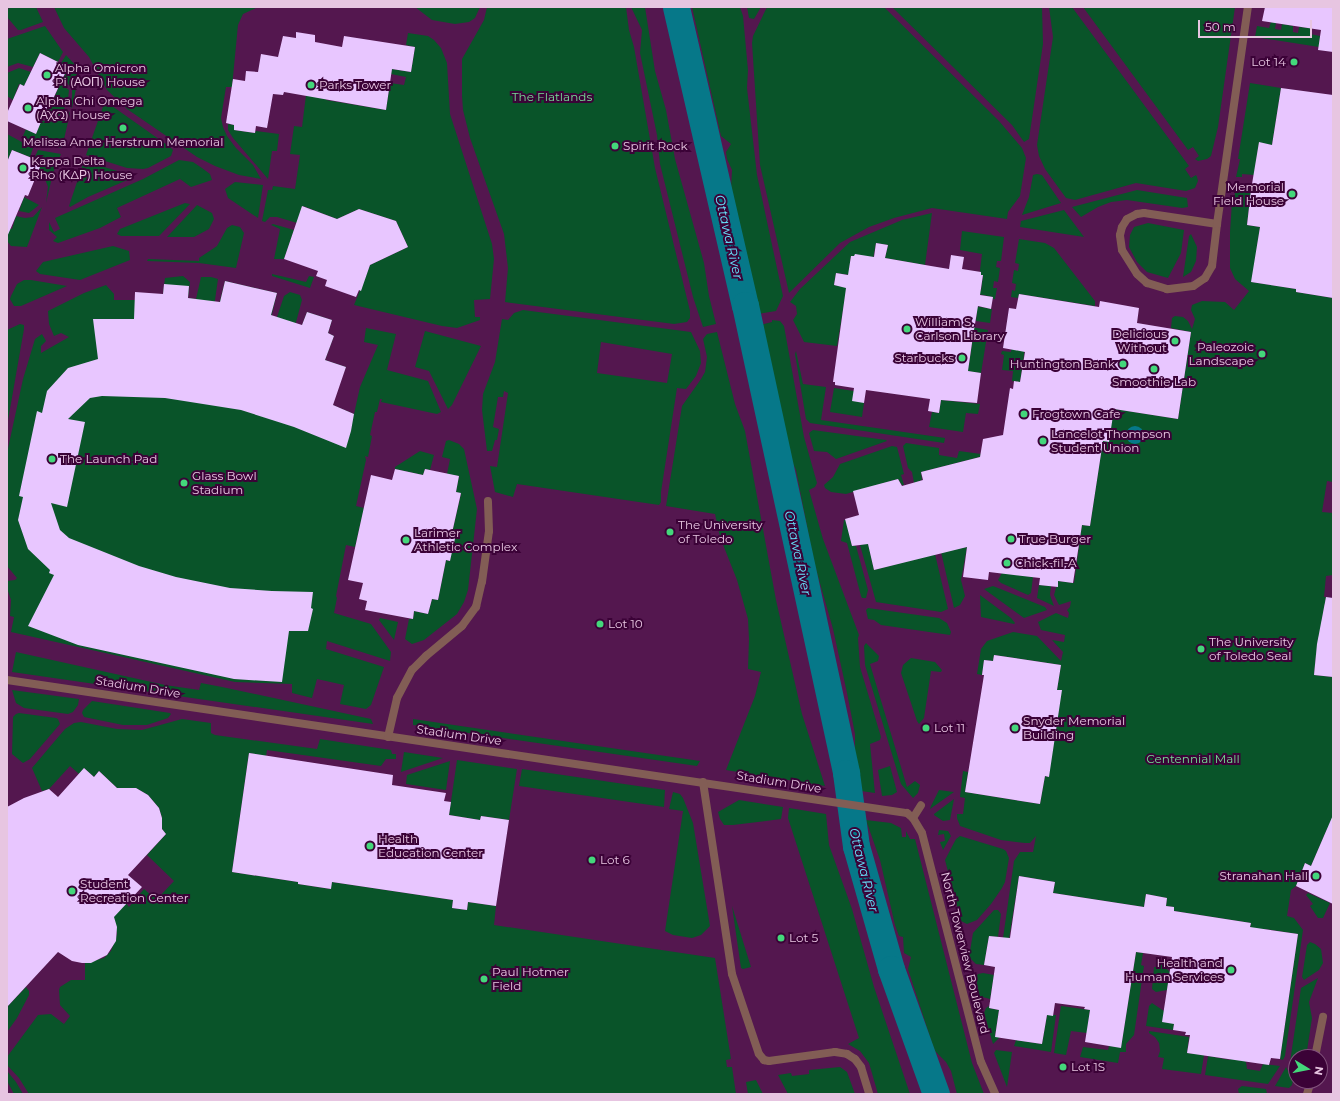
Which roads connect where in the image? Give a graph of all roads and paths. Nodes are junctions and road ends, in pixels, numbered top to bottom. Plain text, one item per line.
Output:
1 (1248, 7) edge
2 (1217, 224) junction
3 (488, 501) dead end
4 (7, 680) edge
5 (388, 737) junction
6 (702, 782) junction
7 (921, 805) dead end
8 (910, 815) junction
9 (1323, 1017) dead end
10 (1317, 1049) edge
11 (869, 1094) edge
12 (995, 1094) edge

1 - 2 street
2 - 2 street
3 - 5 street
4 - 5 street, Stadium Drive
5 - 6 street, Stadium Drive
6 - 8 street, Stadium Drive
6 - 11 street
7 - 8 street
8 - 12 street, North Towerview Boulevard
9 - 10 street

